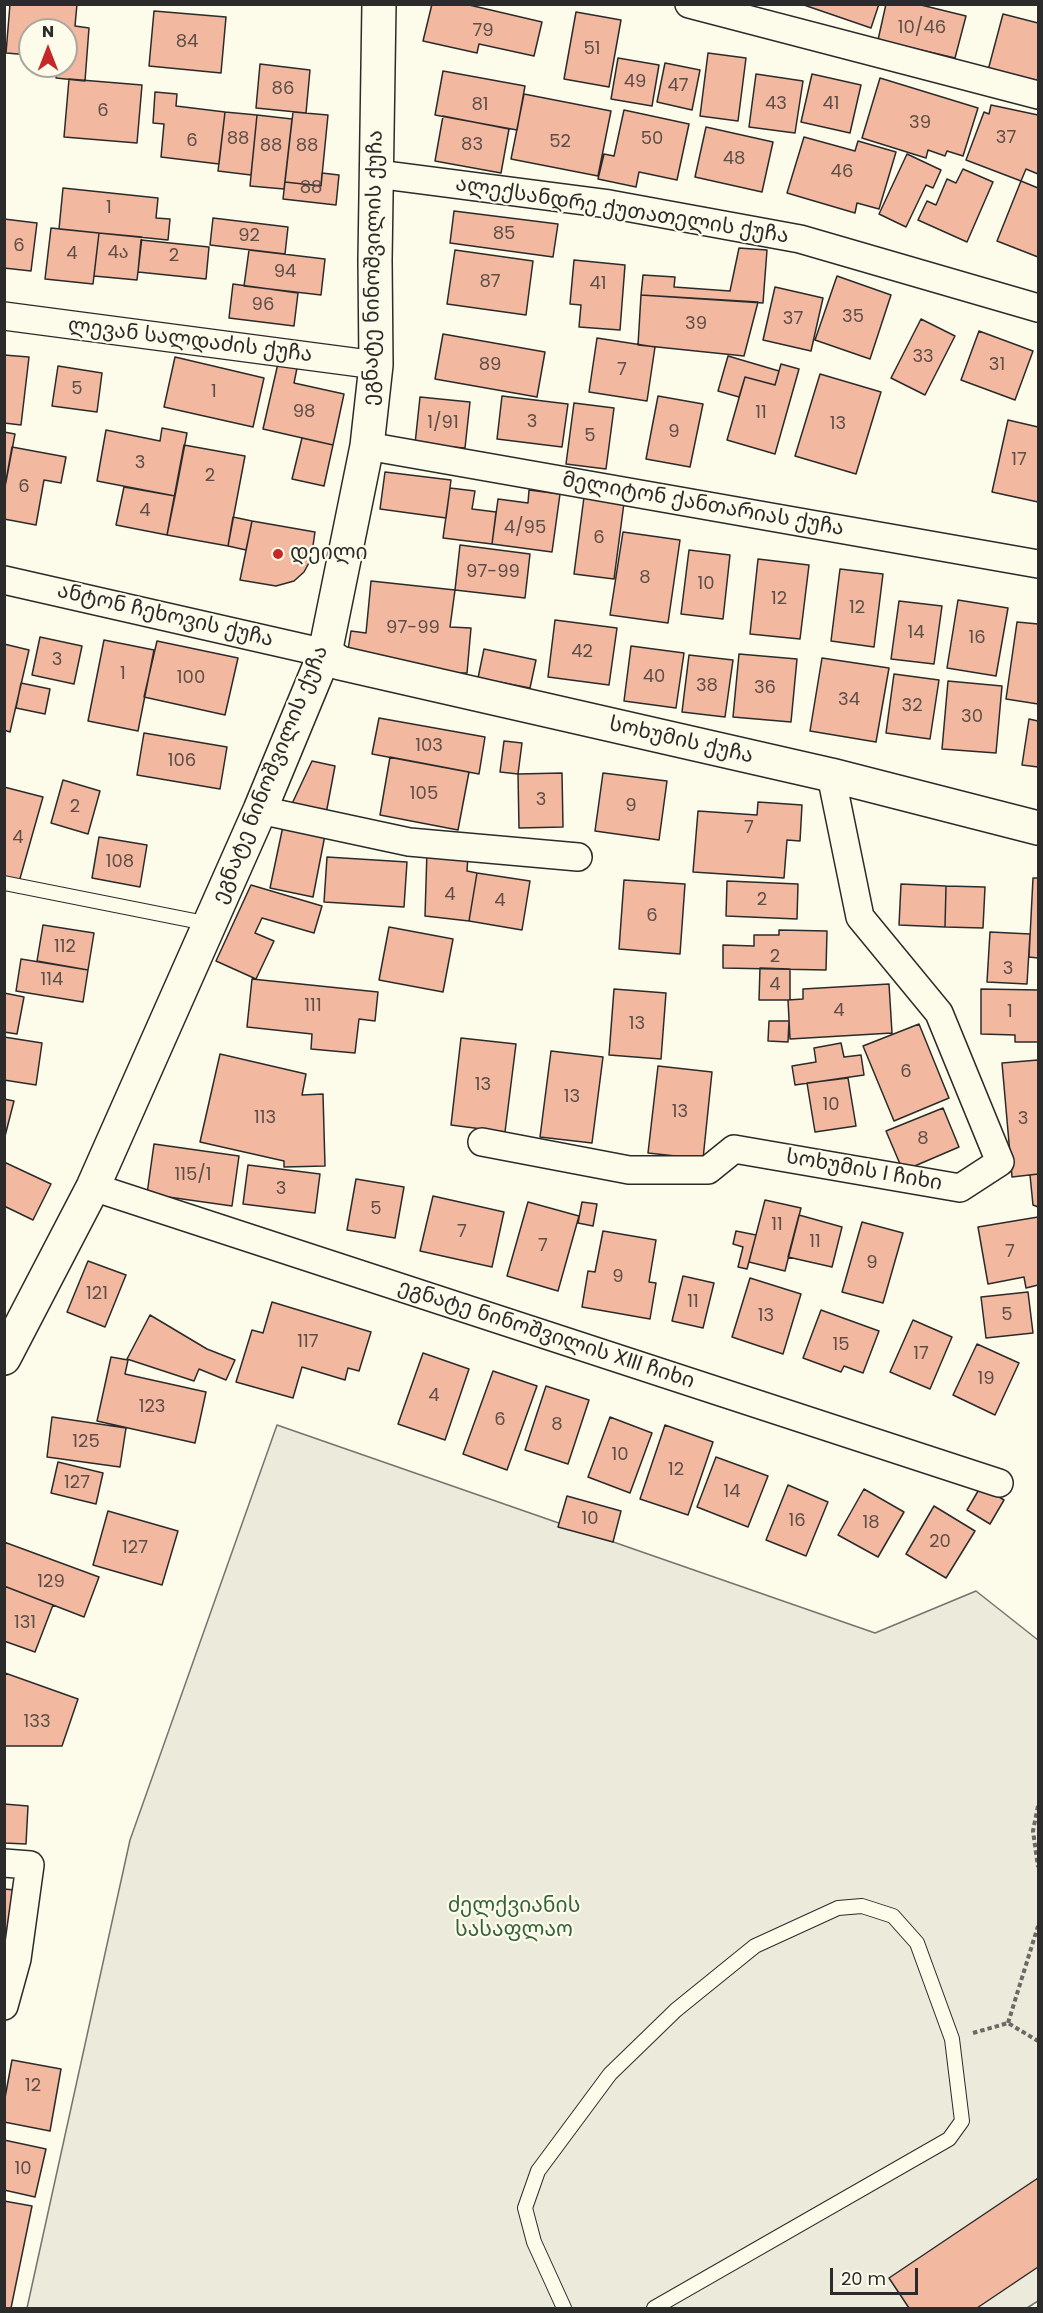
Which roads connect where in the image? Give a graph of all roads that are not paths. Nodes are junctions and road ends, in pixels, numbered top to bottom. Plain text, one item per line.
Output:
1 (379, 4) edge
2 (689, 4) edge
3 (1038, 95) edge
4 (377, 174) junction
5 (1038, 308) edge
6 (4, 316) edge
7 (376, 365) junction
8 (367, 446) junction
9 (1038, 564) edge
10 (4, 580) edge
11 (325, 653) junction
12 (831, 775) junction
13 (260, 810) junction
14 (1038, 828) edge
15 (578, 857) dead end
16 (4, 882) edge
17 (210, 924) junction
18 (482, 1142) dead end
19 (93, 1187) junction
20 (4, 1358) edge
21 (999, 1483) dead end
22 (17, 1864) edge
23 (4, 2006) edge
24 (564, 2308) edge
25 (654, 2308) edge

1 - 4 main road, ეგნატე ნინოშვილის ქუჩა
2 - 3 street
4 - 5 street, ალექსანდრე ქუთათელის ქუჩა
4 - 7 main road, ეგნატე ნინოშვილის ქუჩა
6 - 7 street, ლევან სალდაძის ქუჩა
7 - 8 main road, ეგნატე ნინოშვილის ქუჩა
8 - 9 street, მელიტონ ქანთარიას ქუჩა
8 - 11 main road, ეგნატე ნინოშვილის ქუჩა
10 - 11 street, ანტონ ჩეხოვის ქუჩა
11 - 12 main road, სოხუმის ქუჩა
11 - 13 main road, ეგნატე ნინოშვილის ქუჩა
12 - 14 main road, სოხუმის ქუჩა
12 - 18 street, სოხუმის I ჩიხი
13 - 15 street
13 - 17 main road, ეგნატე ნინოშვილის ქუჩა
16 - 17 lane
17 - 19 main road, ეგნატე ნინოშვილის ქუჩა
19 - 20 main road, ეგნატე ნინოშვილის ქუჩა
19 - 21 street, ეგნატე ნინოშვილის XIII ჩიხი
22 - 23 street
24 - 25 lane

